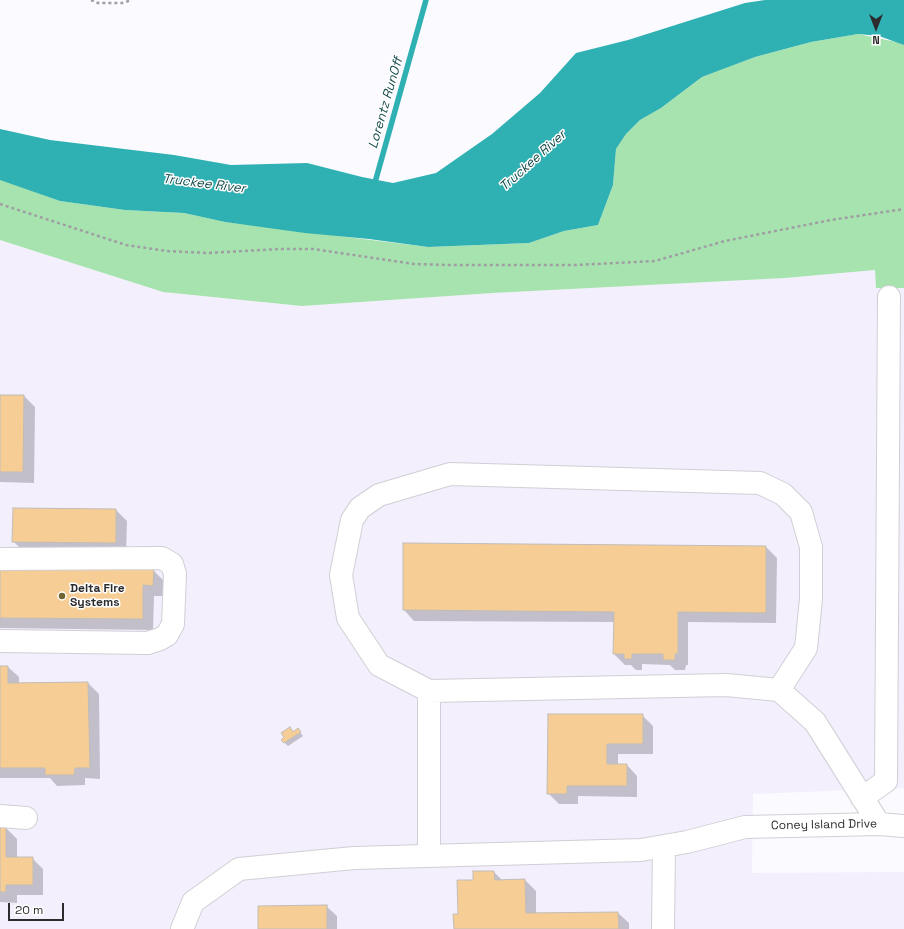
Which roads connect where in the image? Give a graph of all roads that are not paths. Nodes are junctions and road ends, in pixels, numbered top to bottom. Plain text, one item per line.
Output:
1 (889, 297) dead end
2 (0, 559) edge
3 (0, 641) edge
4 (779, 690) junction
5 (430, 691) junction
6 (862, 798) junction
7 (0, 816) edge
8 (26, 818) dead end
9 (879, 824) junction
10 (904, 826) edge
11 (664, 846) junction
12 (429, 856) junction
13 (182, 929) edge
14 (663, 929) edge

1 - 6 street
2 - 3 street
4 - 5 street
4 - 5 street
4 - 6 street
5 - 12 street
6 - 9 street
7 - 8 street
9 - 10 street, Coney Island Drive
9 - 11 street, Coney Island Drive
11 - 12 street, Coney Island Drive
11 - 14 street
12 - 13 street, Coney Island Drive

